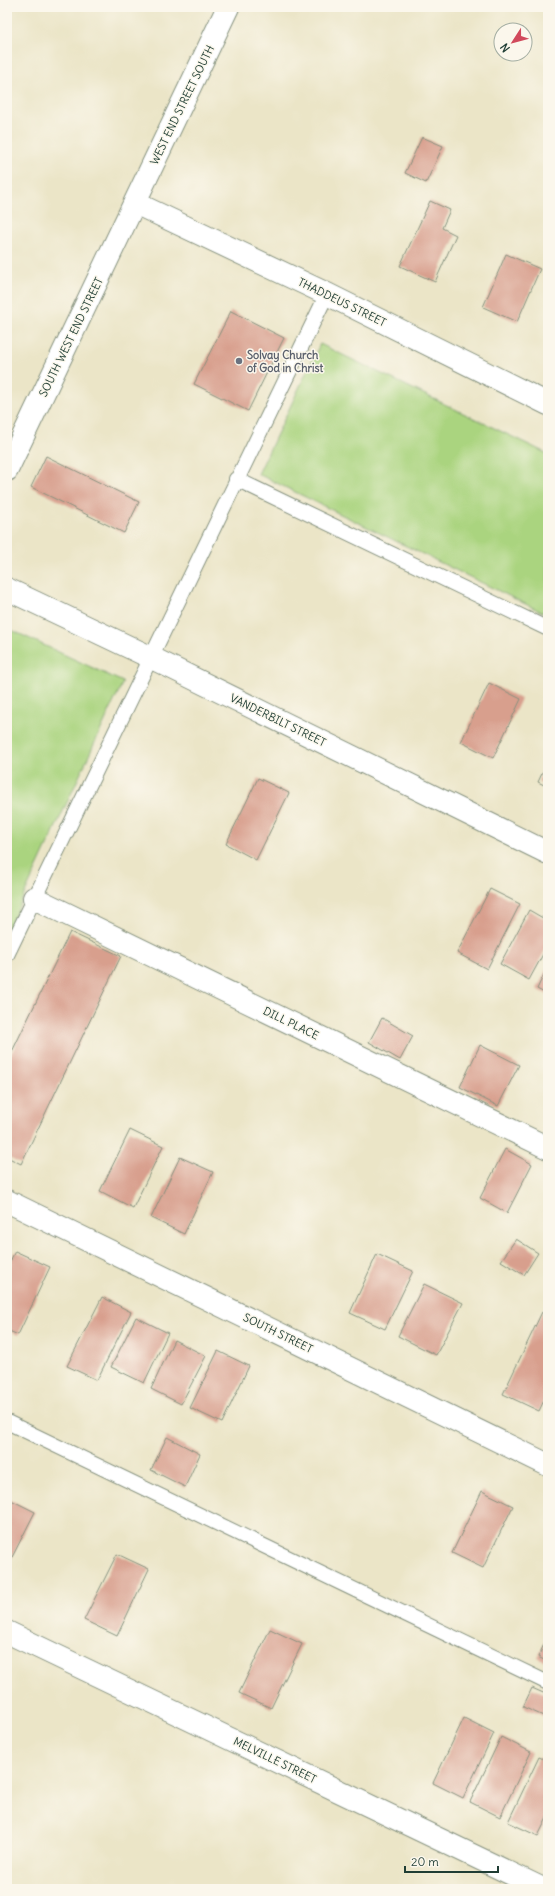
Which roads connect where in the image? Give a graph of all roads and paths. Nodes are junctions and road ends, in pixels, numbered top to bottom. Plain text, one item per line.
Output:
1 (228, 7) edge
2 (135, 203) junction
3 (327, 294) junction
4 (548, 404) edge
5 (7, 470) edge
6 (236, 479) junction
7 (7, 589) edge
8 (548, 629) edge
9 (152, 658) junction
10 (548, 852) edge
11 (34, 898) junction
12 (7, 955) edge
13 (548, 1148) edge
14 (7, 1201) edge
15 (7, 1422) edge
16 (548, 1464) edge
17 (7, 1632) edge
18 (548, 1683) edge
19 (542, 1889) edge

1 - 2 street, WEST END STREET SOUTH
2 - 3 street, THADDEUS STREET
2 - 5 street, SOUTH WEST END STREET
3 - 4 street, THADDEUS STREET
3 - 6 lane
6 - 8 lane
6 - 9 lane
7 - 9 street, VANDERBILT STREET
9 - 10 street, VANDERBILT STREET
9 - 11 lane
11 - 12 lane
11 - 13 street, DILL PLACE
14 - 16 street, SOUTH STREET
15 - 18 lane
17 - 19 street, MELVILLE STREET

